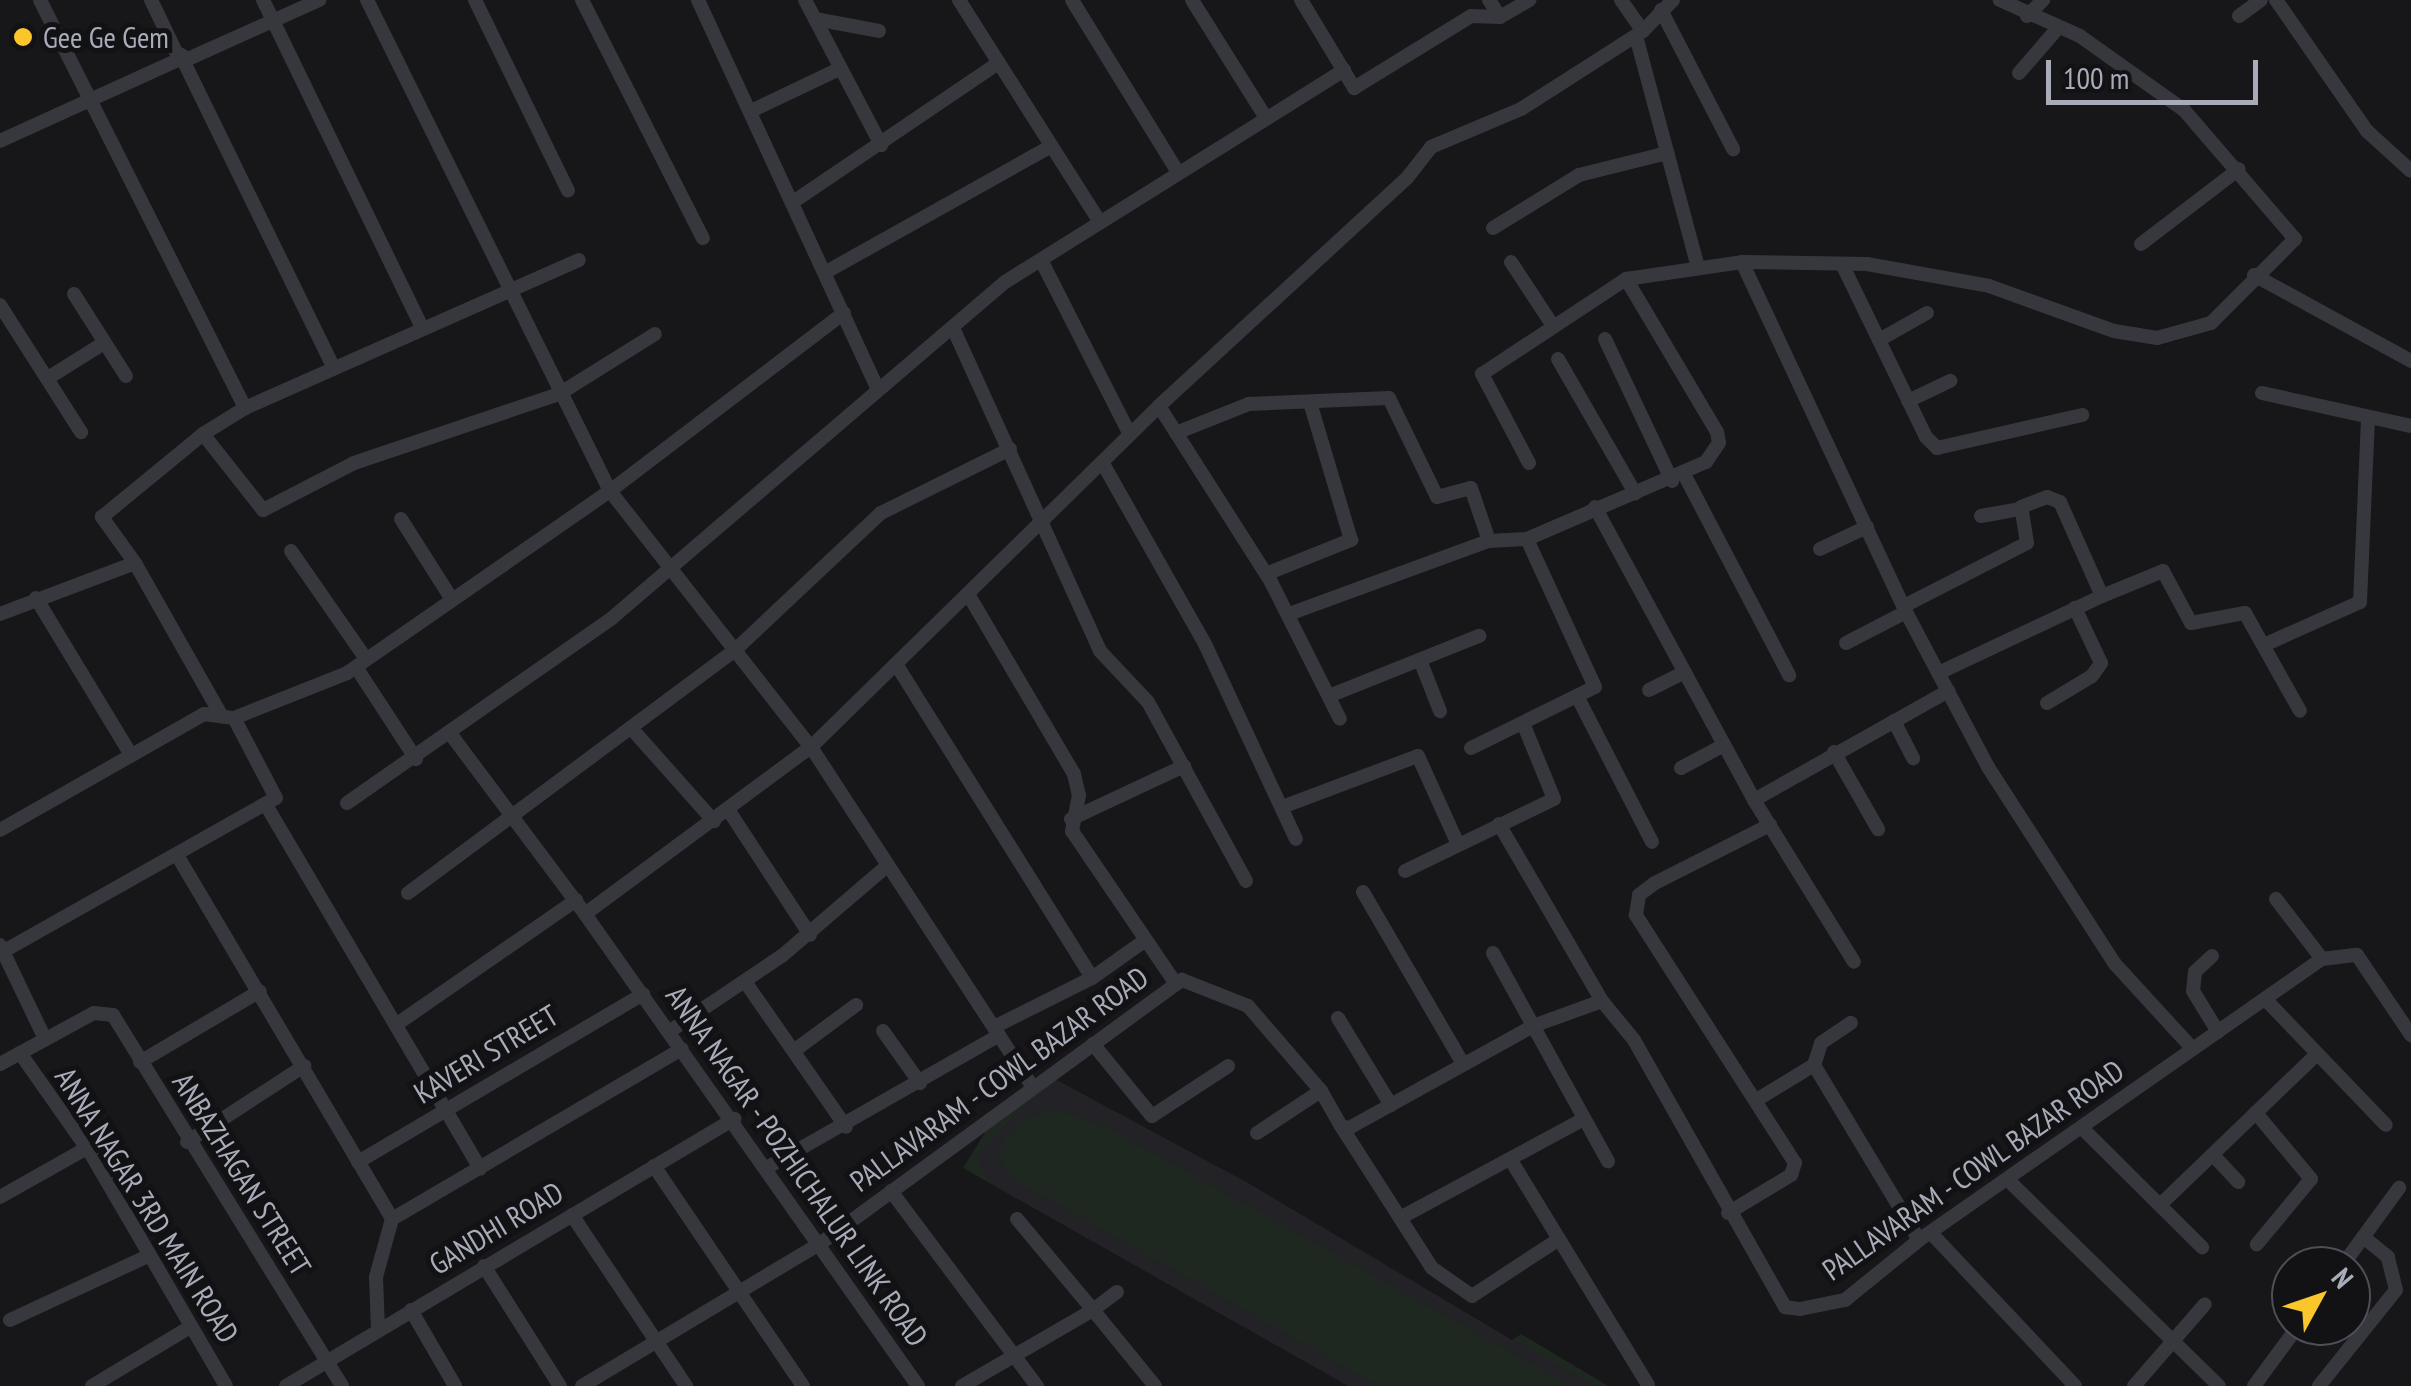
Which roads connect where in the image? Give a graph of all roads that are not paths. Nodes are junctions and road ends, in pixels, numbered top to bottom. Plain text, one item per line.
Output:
1 (40, 0) edge
2 (151, 0) edge
3 (263, 0) edge
4 (319, 0) edge
5 (367, 0) edge
6 (475, 0) edge
7 (582, 0) edge
8 (698, 0) edge
9 (806, 0) edge
10 (958, 0) edge
11 (1072, 0) edge
12 (1192, 0) edge
13 (1301, 0) edge
14 (1488, 0) edge
15 (1529, 0) edge
16 (1621, 0) edge
17 (2000, 0) edge
18 (2043, 0) edge
19 (2261, 0) edge
20 (2276, 0) edge
21 (1667, 5) edge
22 (2027, 16) junction
23 (2239, 16) dead end
24 (1500, 17) junction
25 (815, 19) junction
26 (274, 22) junction
27 (2057, 29) junction
28 (878, 31) dead end
29 (1639, 34) junction
30 (182, 58) junction
31 (998, 63) junction
32 (839, 69) junction
33 (1344, 70) junction
34 (2019, 73) dead end
35 (92, 103) junction
36 (751, 111) junction
37 (1264, 115) junction
38 (0, 141) edge
39 (881, 145) junction
40 (1050, 147) junction
41 (1734, 149) dead end
42 (1667, 153) junction
43 (2239, 170) junction
44 (2411, 171) edge
45 (1178, 172) junction
46 (568, 191) dead end
47 (793, 202) junction
48 (1099, 220) junction
49 (1492, 228) dead end
50 (703, 238) dead end
51 (2141, 244) dead end
52 (579, 260) dead end
53 (1040, 260) junction
54 (1511, 262) dead end
55 (1742, 262) junction
56 (1842, 264) junction
57 (1698, 268) junction
58 (826, 272) junction
59 (2254, 274) junction
60 (1626, 279) junction
61 (510, 287) junction
62 (74, 294) dead end
63 (0, 305) edge
64 (844, 313) junction
65 (1927, 313) dead end
66 (1551, 322) junction
67 (422, 328) junction
68 (953, 328) junction
69 (655, 334) dead end
70 (1605, 338) dead end
71 (1879, 340) junction
72 (104, 343) junction
73 (1558, 359) dead end
74 (2411, 360) edge
75 (334, 368) junction
76 (126, 376) dead end
77 (48, 378) junction
78 (1950, 382) dead end
79 (876, 387) junction
80 (2262, 393) dead end
81 (559, 394) junction
82 (1908, 401) junction
83 (1160, 406) junction
84 (1311, 406) junction
85 (245, 408) junction
86 (2082, 415) dead end
87 (2368, 417) junction
88 (2411, 426) edge
89 (81, 432) dead end
90 (1176, 433) junction
91 (203, 434) junction
92 (1130, 435) junction
93 (1010, 449) junction
94 (1102, 462) junction
95 (1529, 463) dead end
96 (1678, 478) junction
97 (610, 491) junction
98 (1635, 493) junction
99 (1595, 508) junction
100 (2019, 509) junction
101 (1981, 516) dead end
102 (1044, 518) junction
103 (401, 519) dead end
104 (1867, 527) junction
105 (1527, 539) junction
106 (1489, 541) junction
107 (1820, 550) dead end
108 (291, 552) dead end
109 (136, 563) junction
110 (670, 568) junction
111 (1266, 574) junction
112 (968, 594) junction
113 (2102, 596) junction
114 (36, 598) junction
115 (451, 598) junction
116 (2075, 608) junction
117 (1905, 609) junction
118 (0, 614) edge
119 (1288, 614) junction
120 (1479, 636) dead end
121 (1846, 644) dead end
122 (2264, 645) junction
123 (734, 652) junction
124 (1420, 660) junction
125 (361, 663) junction
126 (896, 664) junction
127 (1685, 672) junction
128 (1938, 673) junction
129 (1789, 674) dead end
130 (1650, 690) dead end
131 (1948, 691) junction
132 (1330, 696) junction
133 (1577, 696) junction
134 (2047, 703) dead end
135 (1440, 710) dead end
136 (2300, 710) dead end
137 (228, 716) junction
138 (1340, 719) dead end
139 (1894, 721) junction
140 (1523, 723) junction
141 (631, 728) junction
142 (452, 736) junction
143 (1724, 745) junction
144 (811, 747) junction
145 (1471, 748) dead end
146 (1834, 752) junction
147 (131, 755) junction
148 (1913, 758) dead end
149 (416, 759) junction
150 (1184, 766) junction
151 (1681, 768) dead end
152 (1754, 800) junction
153 (348, 803) dead end
154 (266, 805) junction
155 (1282, 807) junction
156 (729, 811) junction
157 (513, 816) junction
158 (1072, 820) junction
159 (714, 821) junction
160 (1499, 824) junction
161 (1770, 824) junction
162 (1878, 829) dead end
163 (0, 830) edge
164 (1296, 839) dead end
165 (1457, 842) junction
166 (1652, 842) dead end
167 (177, 855) junction
168 (888, 865) junction
169 (1405, 871) dead end
170 (1246, 881) dead end
171 (1363, 892) dead end
172 (408, 893) dead end
173 (576, 900) junction
174 (2276, 900) dead end
175 (585, 914) junction
176 (810, 934) junction
177 (1144, 941) junction
178 (2, 948) edge
179 (1493, 953) dead end
180 (2212, 956) dead end
181 (2322, 960) junction
182 (1854, 962) dead end
183 (1092, 978) junction
184 (746, 984) junction
185 (1176, 984) junction
186 (260, 990) junction
187 (642, 994) junction
188 (2266, 1000) junction
189 (1602, 1002) junction
190 (856, 1005) dead end
191 (1338, 1018) dead end
192 (1851, 1022) dead end
193 (397, 1024) junction
194 (1533, 1026) junction
195 (670, 1031) junction
196 (883, 1031) dead end
197 (997, 1031) junction
198 (2218, 1032) junction
199 (2411, 1035) edge
200 (45, 1038) junction
201 (1093, 1044) junction
202 (682, 1049) junction
203 (2193, 1049) junction
204 (795, 1050) junction
205 (20, 1054) junction
206 (2316, 1055) junction
207 (140, 1062) junction
208 (1462, 1062) junction
209 (0, 1064) edge
210 (1814, 1065) junction
211 (304, 1066) junction
212 (1228, 1066) dead end
213 (920, 1082) junction
214 (1033, 1087) junction
215 (1320, 1091) junction
216 (1758, 1100) junction
217 (1391, 1105) junction
218 (446, 1110) junction
219 (2256, 1113) junction
220 (734, 1119) junction
221 (1584, 1119) junction
222 (1340, 1126) junction
223 (2386, 1126) dead end
224 (846, 1127) junction
225 (2083, 1130) junction
226 (1257, 1133) dead end
227 (187, 1142) junction
228 (86, 1148) junction
229 (2212, 1155) junction
230 (358, 1162) junction
231 (1512, 1162) junction
232 (1608, 1162) dead end
233 (654, 1166) junction
234 (768, 1167) junction
235 (480, 1170) junction
236 (2009, 1181) junction
237 (2238, 1182) dead end
238 (2400, 1188) dead end
239 (892, 1191) junction
240 (0, 1198) edge
241 (2160, 1205) junction
242 (1728, 1213) junction
243 (572, 1215) junction
244 (1018, 1218) dead end
245 (1400, 1218) junction
246 (392, 1219) junction
247 (1925, 1237) junction
248 (2363, 1237) junction
249 (1559, 1238) junction
250 (821, 1242) junction
251 (2256, 1244) dead end
252 (2356, 1246) edge
253 (2202, 1248) dead end
254 (148, 1256) junction
255 (484, 1266) junction
256 (736, 1292) junction
257 (1117, 1292) dead end
258 (2205, 1304) dead end
259 (410, 1310) junction
260 (1093, 1310) junction
261 (10, 1320) dead end
262 (190, 1327) junction
263 (378, 1329) junction
264 (2170, 1342) junction
265 (657, 1345) junction
266 (2283, 1346) edge
267 (1011, 1352) junction
268 (327, 1362) junction
269 (1648, 1385) edge
270 (92, 1386) edge
271 (226, 1386) edge
272 (286, 1386) edge
273 (342, 1386) edge
274 (455, 1386) edge
275 (560, 1386) edge
276 (582, 1386) edge
277 (686, 1386) edge
278 (802, 1386) edge
279 (918, 1386) edge
280 (962, 1386) edge
281 (1037, 1386) edge
282 (1155, 1386) edge
283 (2075, 1386) edge
284 (2134, 1386) edge
285 (2220, 1386) edge
286 (2254, 1386) edge
287 (2319, 1386) edge

1 - 35 street
2 - 30 street
3 - 26 street
4 - 26 street
5 - 61 street
6 - 46 street
7 - 50 street
8 - 36 street
9 - 25 street
10 - 31 street
11 - 45 street
12 - 37 street
13 - 33 street
14 - 24 street
15 - 24 street
16 - 29 street
17 - 22 street
18 - 22 street
19 - 23 street
20 - 44 street
21 - 29 street
21 - 41 street
22 - 27 street
24 - 33 street
25 - 28 street
25 - 32 street
26 - 30 street
26 - 67 street
27 - 34 street
27 - 43 street
29 - 42 street
29 - 83 street
30 - 35 street
30 - 75 street
31 - 39 street
31 - 40 street
32 - 36 street
32 - 39 street
33 - 37 street
35 - 38 street
35 - 85 street
36 - 47 street
37 - 45 street
39 - 47 street
40 - 48 street
40 - 58 street
42 - 49 street
42 - 57 street
43 - 51 street
43 - 59 street
45 - 48 street
47 - 58 street
48 - 53 street
52 - 61 street
53 - 68 street
53 - 92 street
54 - 66 street
55 - 56 street
55 - 57 street
55 - 104 street
56 - 59 street
56 - 71 street
57 - 60 street
58 - 64 street
59 - 74 street
60 - 66 street
60 - 96 street
61 - 67 street
61 - 81 street
62 - 72 street
63 - 77 street
64 - 79 street
64 - 97 street
65 - 71 street
66 - 95 street
67 - 75 street
68 - 79 street
68 - 93 street
69 - 81 street
70 - 96 street
71 - 82 street
72 - 76 street
72 - 77 street
73 - 98 street
75 - 85 street
77 - 89 street
78 - 82 street
79 - 110 street
80 - 87 street
81 - 91 street
81 - 97 street
82 - 86 street
83 - 90 street
83 - 92 street
84 - 90 street
84 - 106 street
84 - 111 street
85 - 91 street
87 - 88 street
87 - 122 street
90 - 111 street
91 - 109 street
92 - 94 street
93 - 102 street
93 - 123 street
94 - 102 street
94 - 155 street
96 - 98 street
96 - 129 street
97 - 110 street
97 - 115 street
98 - 99 street
99 - 105 street
99 - 127 street
100 - 101 street
100 - 113 street
100 - 117 street
102 - 112 street
102 - 150 street
103 - 115 street
104 - 107 street
104 - 117 street
105 - 106 street
105 - 133 street
106 - 119 street
108 - 125 street
109 - 114 street
109 - 137 street
110 - 123 street
110 - 142 street
111 - 119 street
112 - 126 street
112 - 158 street
113 - 116 street
113 - 122 street
114 - 118 street
114 - 147 street
115 - 125 street
116 - 128 street
116 - 134 street
117 - 121 street
117 - 128 street
119 - 132 street
120 - 124 street
122 - 136 street
123 - 141 street
123 - 144 street
124 - 132 street
124 - 135 street
125 - 137 street
125 - 149 street
126 - 144 street
126 - 183 street
127 - 130 street
127 - 143 street
128 - 131 street
131 - 139 street
131 - 203 street
132 - 138 street
133 - 140 street
133 - 166 street
137 - 147 street
137 - 154 street
139 - 146 street
139 - 148 street
140 - 145 street
140 - 160 street
141 - 157 street
141 - 159 street
142 - 149 street
142 - 157 street, ANNA NAGAR - POZHICHALUR LINK ROAD
143 - 151 street
143 - 152 street
144 - 156 street
144 - 168 street
146 - 152 street
146 - 162 street
147 - 163 street
149 - 153 street
150 - 158 street
150 - 170 street
152 - 161 street
154 - 167 street
154 - 193 street
155 - 164 street
155 - 165 street
156 - 159 street
156 - 176 street
157 - 172 street
157 - 173 street, ANNA NAGAR - POZHICHALUR LINK ROAD
158 - 177 street
159 - 175 street
160 - 165 street
160 - 189 street, PALLAVARAM - COWL BAZAR ROAD
161 - 182 street
161 - 216 street
165 - 169 street
167 - 178 street
167 - 186 street
168 - 176 street
168 - 197 street
171 - 208 street
173 - 175 street, ANNA NAGAR - POZHICHALUR LINK ROAD
173 - 193 street
174 - 181 street
175 - 187 street, ANNA NAGAR - POZHICHALUR LINK ROAD
176 - 184 street
177 - 183 street
177 - 185 street
178 - 200 street
179 - 194 street
180 - 198 street
181 - 188 street, PALLAVARAM - COWL BAZAR ROAD
181 - 199 street
183 - 197 street
184 - 195 street
184 - 204 street
185 - 201 street, PALLAVARAM - COWL BAZAR ROAD
185 - 215 street, PALLAVARAM - COWL BAZAR ROAD
186 - 207 street
186 - 211 street
187 - 195 street, ANNA NAGAR - POZHICHALUR LINK ROAD
187 - 218 street, KAVERI STREET
188 - 198 street, PALLAVARAM - COWL BAZAR ROAD
188 - 206 street
189 - 194 street
189 - 242 street, PALLAVARAM - COWL BAZAR ROAD
190 - 204 street
191 - 217 street
192 - 210 street
193 - 218 street
194 - 208 street
194 - 221 street
195 - 202 street, ANNA NAGAR - POZHICHALUR LINK ROAD
196 - 213 street
197 - 213 street
197 - 214 street
198 - 203 street, PALLAVARAM - COWL BAZAR ROAD
200 - 205 street
200 - 207 street, ANBAZHAGAN STREET
201 - 212 street
201 - 214 street, PALLAVARAM - COWL BAZAR ROAD
202 - 220 street, ANNA NAGAR - POZHICHALUR LINK ROAD
202 - 235 street
203 - 225 street, PALLAVARAM - COWL BAZAR ROAD
204 - 224 street
205 - 209 street
205 - 228 street, ANNA NAGAR 3RD MAIN ROAD
206 - 219 street
206 - 223 street
207 - 227 street, ANBAZHAGAN STREET
208 - 217 street
210 - 216 street
210 - 247 street
211 - 227 street
211 - 230 street
213 - 224 street
214 - 239 street, PALLAVARAM - COWL BAZAR ROAD
215 - 222 street, PALLAVARAM - COWL BAZAR ROAD
215 - 226 street
216 - 242 street
217 - 222 street
218 - 230 street, KAVERI STREET
218 - 235 street
219 - 229 street
219 - 251 street
220 - 233 street, GANDHI ROAD
220 - 234 street, ANNA NAGAR - POZHICHALUR LINK ROAD
221 - 231 street
221 - 232 street
222 - 245 street, PALLAVARAM - COWL BAZAR ROAD
224 - 234 street
225 - 236 street, PALLAVARAM - COWL BAZAR ROAD
225 - 241 street
227 - 268 street, ANBAZHAGAN STREET
228 - 240 street
228 - 254 street, ANNA NAGAR 3RD MAIN ROAD
229 - 237 street
229 - 241 street
230 - 246 street
231 - 245 street
231 - 249 street
233 - 243 street, GANDHI ROAD
233 - 256 street
234 - 250 street, ANNA NAGAR - POZHICHALUR LINK ROAD
235 - 246 street
236 - 247 street, PALLAVARAM - COWL BAZAR ROAD
236 - 264 street
238 - 248 street
239 - 250 street, PALLAVARAM - COWL BAZAR ROAD
239 - 267 street
241 - 253 street
242 - 247 street, PALLAVARAM - COWL BAZAR ROAD
243 - 255 street, GANDHI ROAD
243 - 265 street
244 - 260 street
245 - 249 street, PALLAVARAM - COWL BAZAR ROAD
246 - 263 street
247 - 283 street
248 - 252 street
248 - 287 street
249 - 269 street
250 - 256 street, PALLAVARAM - COWL BAZAR ROAD
250 - 279 street, ANNA NAGAR - POZHICHALUR LINK ROAD
254 - 261 street
254 - 262 street, ANNA NAGAR 3RD MAIN ROAD
255 - 259 street, GANDHI ROAD
255 - 275 street
256 - 265 street, PALLAVARAM - COWL BAZAR ROAD
256 - 278 street
257 - 260 street
258 - 264 street
259 - 263 street, GANDHI ROAD
259 - 274 street
260 - 267 street
260 - 282 street
262 - 270 street
262 - 271 street, ANNA NAGAR 3RD MAIN ROAD
263 - 268 street, GANDHI ROAD
264 - 284 street
264 - 285 street
265 - 276 street, PALLAVARAM - COWL BAZAR ROAD
265 - 277 street
266 - 286 street
267 - 280 street
267 - 281 street
268 - 272 street, GANDHI ROAD
268 - 273 street, ANBAZHAGAN STREET

